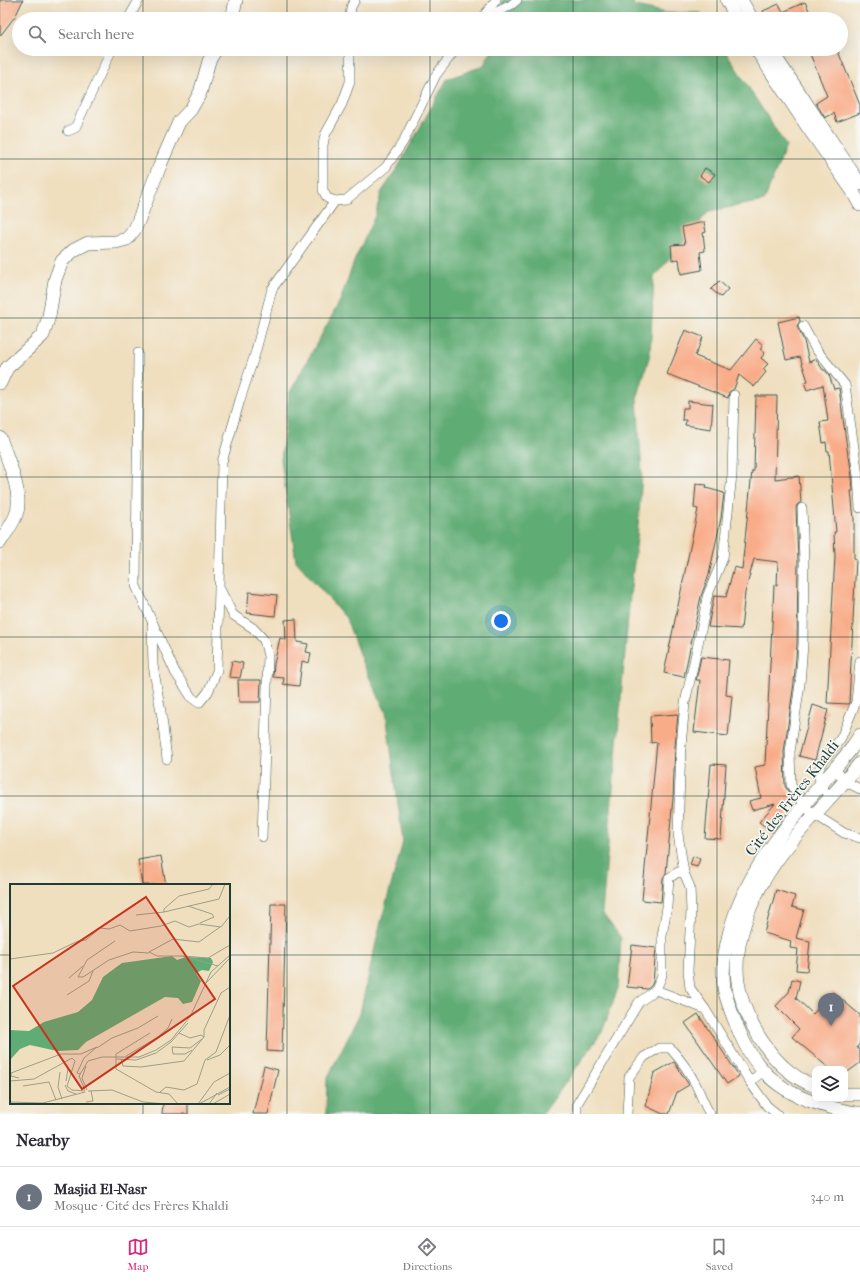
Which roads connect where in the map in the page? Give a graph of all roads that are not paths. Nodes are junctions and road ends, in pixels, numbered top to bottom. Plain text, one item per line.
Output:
1 (139, 0) edge
2 (236, 0) edge
3 (355, 0) edge
4 (496, 0) edge
5 (517, 0) edge
6 (727, 0) edge
7 (741, 0) edge
8 (132, 12) edge
9 (233, 12) edge
10 (350, 12) edge
11 (487, 12) edge
12 (496, 12) edge
13 (733, 12) edge
14 (748, 12) edge
15 (109, 56) edge
16 (212, 56) edge
17 (350, 56) edge
18 (451, 56) edge
19 (761, 56) edge
20 (775, 56) edge
21 (68, 131) dead end
22 (860, 184) edge
23 (335, 201) junction
24 (860, 205) edge
25 (803, 326) dead end
26 (138, 353) dead end
27 (0, 383) edge
28 (734, 395) dead end
29 (0, 438) edge
30 (802, 508) dead end
31 (860, 508) edge
32 (0, 542) edge
33 (219, 588) junction
34 (152, 622) junction
35 (860, 661) edge
36 (860, 735) edge
37 (167, 759) dead end
38 (860, 763) edge
39 (835, 768) junction
40 (844, 781) junction
41 (821, 786) junction
42 (860, 789) edge
43 (830, 797) junction
44 (804, 806) junction
45 (814, 814) junction
46 (262, 837) dead end
47 (860, 838) edge
48 (684, 873) junction
49 (656, 990) junction
50 (705, 1009) junction
51 (763, 1071) junction
52 (750, 1082) junction
53 (812, 1084) edge
54 (848, 1094) edge
55 (860, 1094) edge
56 (860, 1112) edge
57 (577, 1114) edge
58 (627, 1114) edge
59 (710, 1114) edge
60 (778, 1114) edge

1 - 8 street
2 - 9 main road
3 - 10 street
4 - 11 street
5 - 12 street
6 - 13 main road
7 - 14 main road
15 - 21 street
16 - 27 main road
17 - 23 street
18 - 23 street
19 - 24 main road
20 - 22 main road
23 - 33 street
25 - 31 street
26 - 34 street
28 - 48 street
29 - 32 main road
30 - 44 street
33 - 34 street
33 - 46 street
34 - 37 street
35 - 41 street
36 - 39 main road, Cité des Frères Khaldi
38 - 40 main road, Cité des Frères Khaldi
39 - 40 street
39 - 41 main road, Cité des Frères Khaldi
40 - 42 street
40 - 43 main road, Cité des Frères Khaldi
41 - 43 street
41 - 44 main road, Cité des Frères Khaldi
43 - 45 main road, Cité des Frères Khaldi
44 - 45 street
44 - 51 main road, Cité des Frères Khaldi
45 - 47 street
45 - 53 main road, Cité des Frères Khaldi
48 - 49 street
48 - 50 street
49 - 50 street
49 - 57 street
50 - 52 street
51 - 52 street
51 - 56 main road, Cité des Frères Khaldi
52 - 60 street
54 - 55 main road
58 - 59 street

